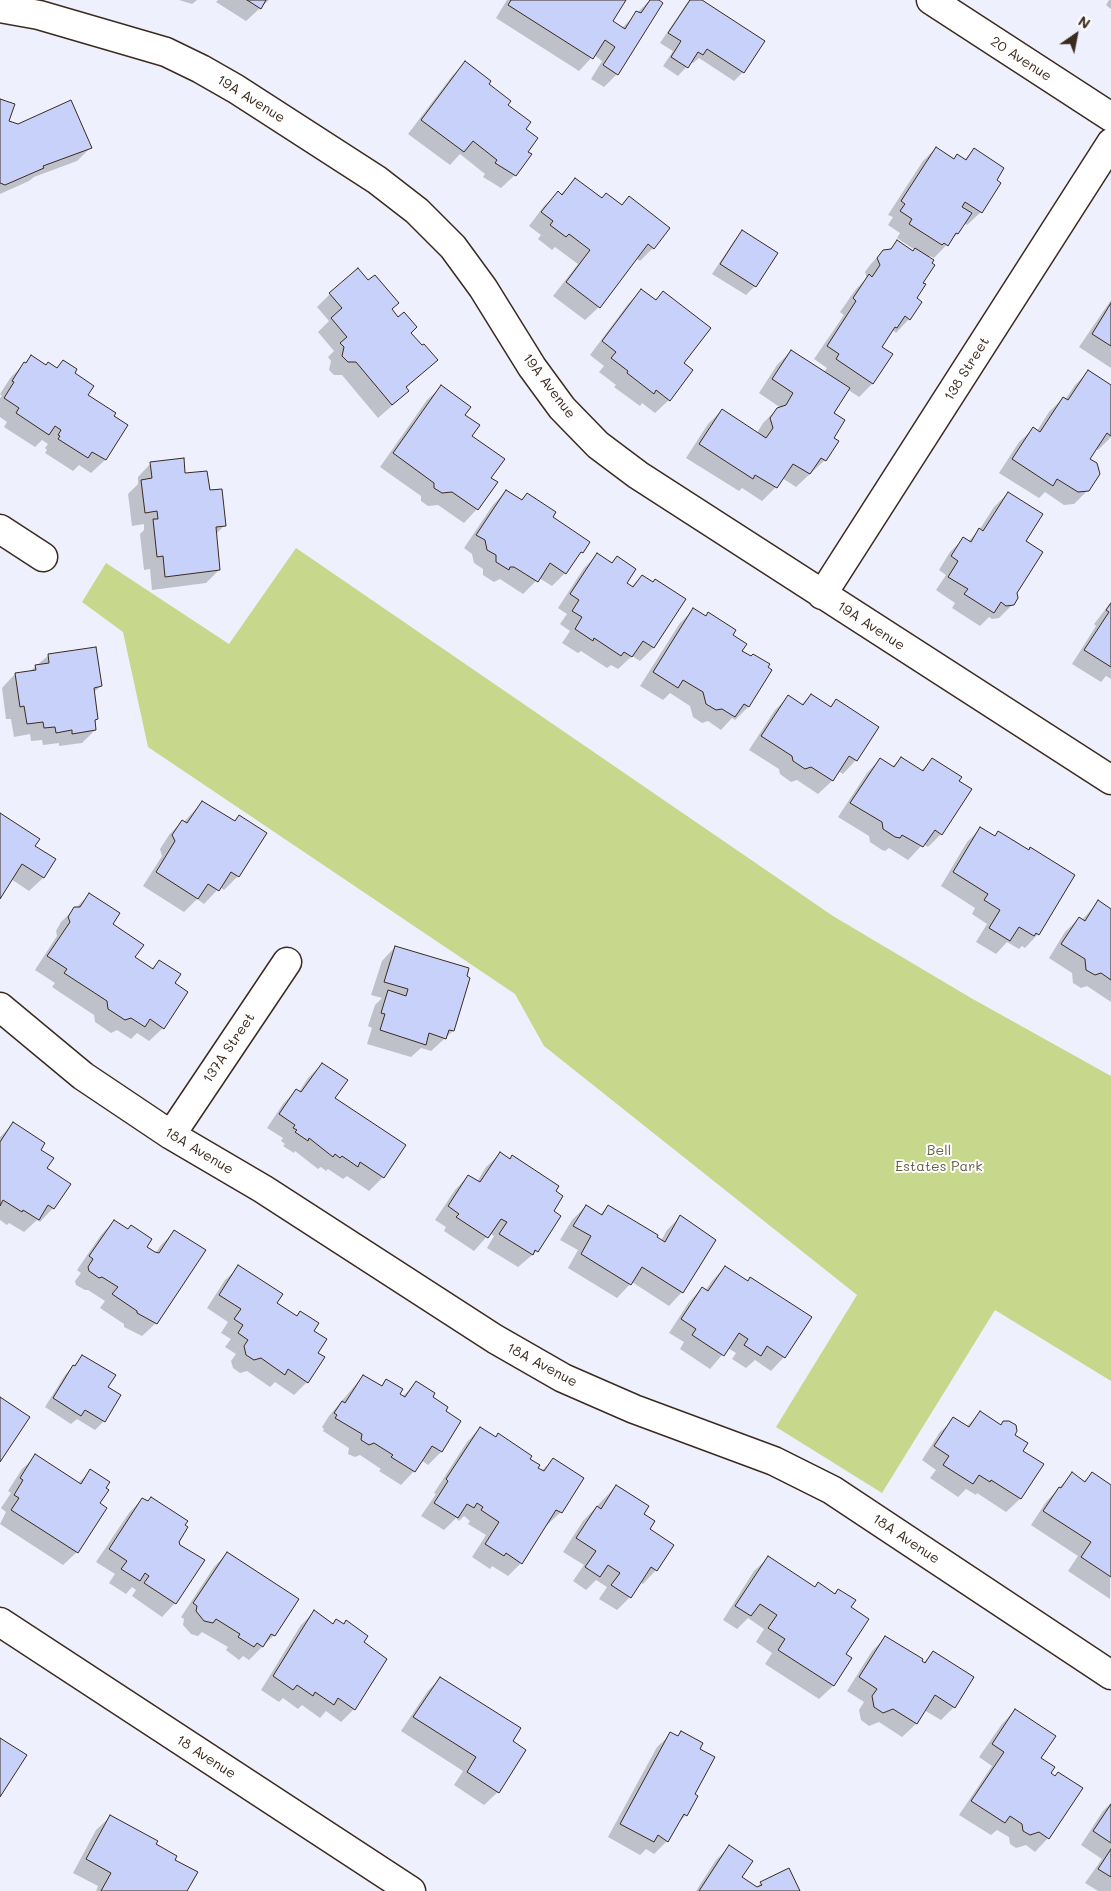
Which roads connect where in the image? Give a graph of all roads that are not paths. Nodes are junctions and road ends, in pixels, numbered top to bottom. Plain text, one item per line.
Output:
1 (931, 0) edge
2 (0, 8) edge
3 (1111, 117) edge
4 (1111, 143) edge
5 (0, 529) edge
6 (43, 557) dead end
7 (822, 596) junction
8 (1111, 780) edge
9 (287, 962) dead end
10 (0, 1007) edge
11 (171, 1135) junction
12 (0, 1622) edge
13 (1111, 1675) edge
14 (412, 1891) edge

1 - 3 street, 20 Avenue
2 - 7 street, 19A Avenue
4 - 7 street, 138 Street
5 - 6 street
7 - 8 street, 19A Avenue
9 - 11 street, 137A Street
10 - 11 street, 18A Avenue
11 - 13 street, 18A Avenue
12 - 14 street, 18 Avenue

